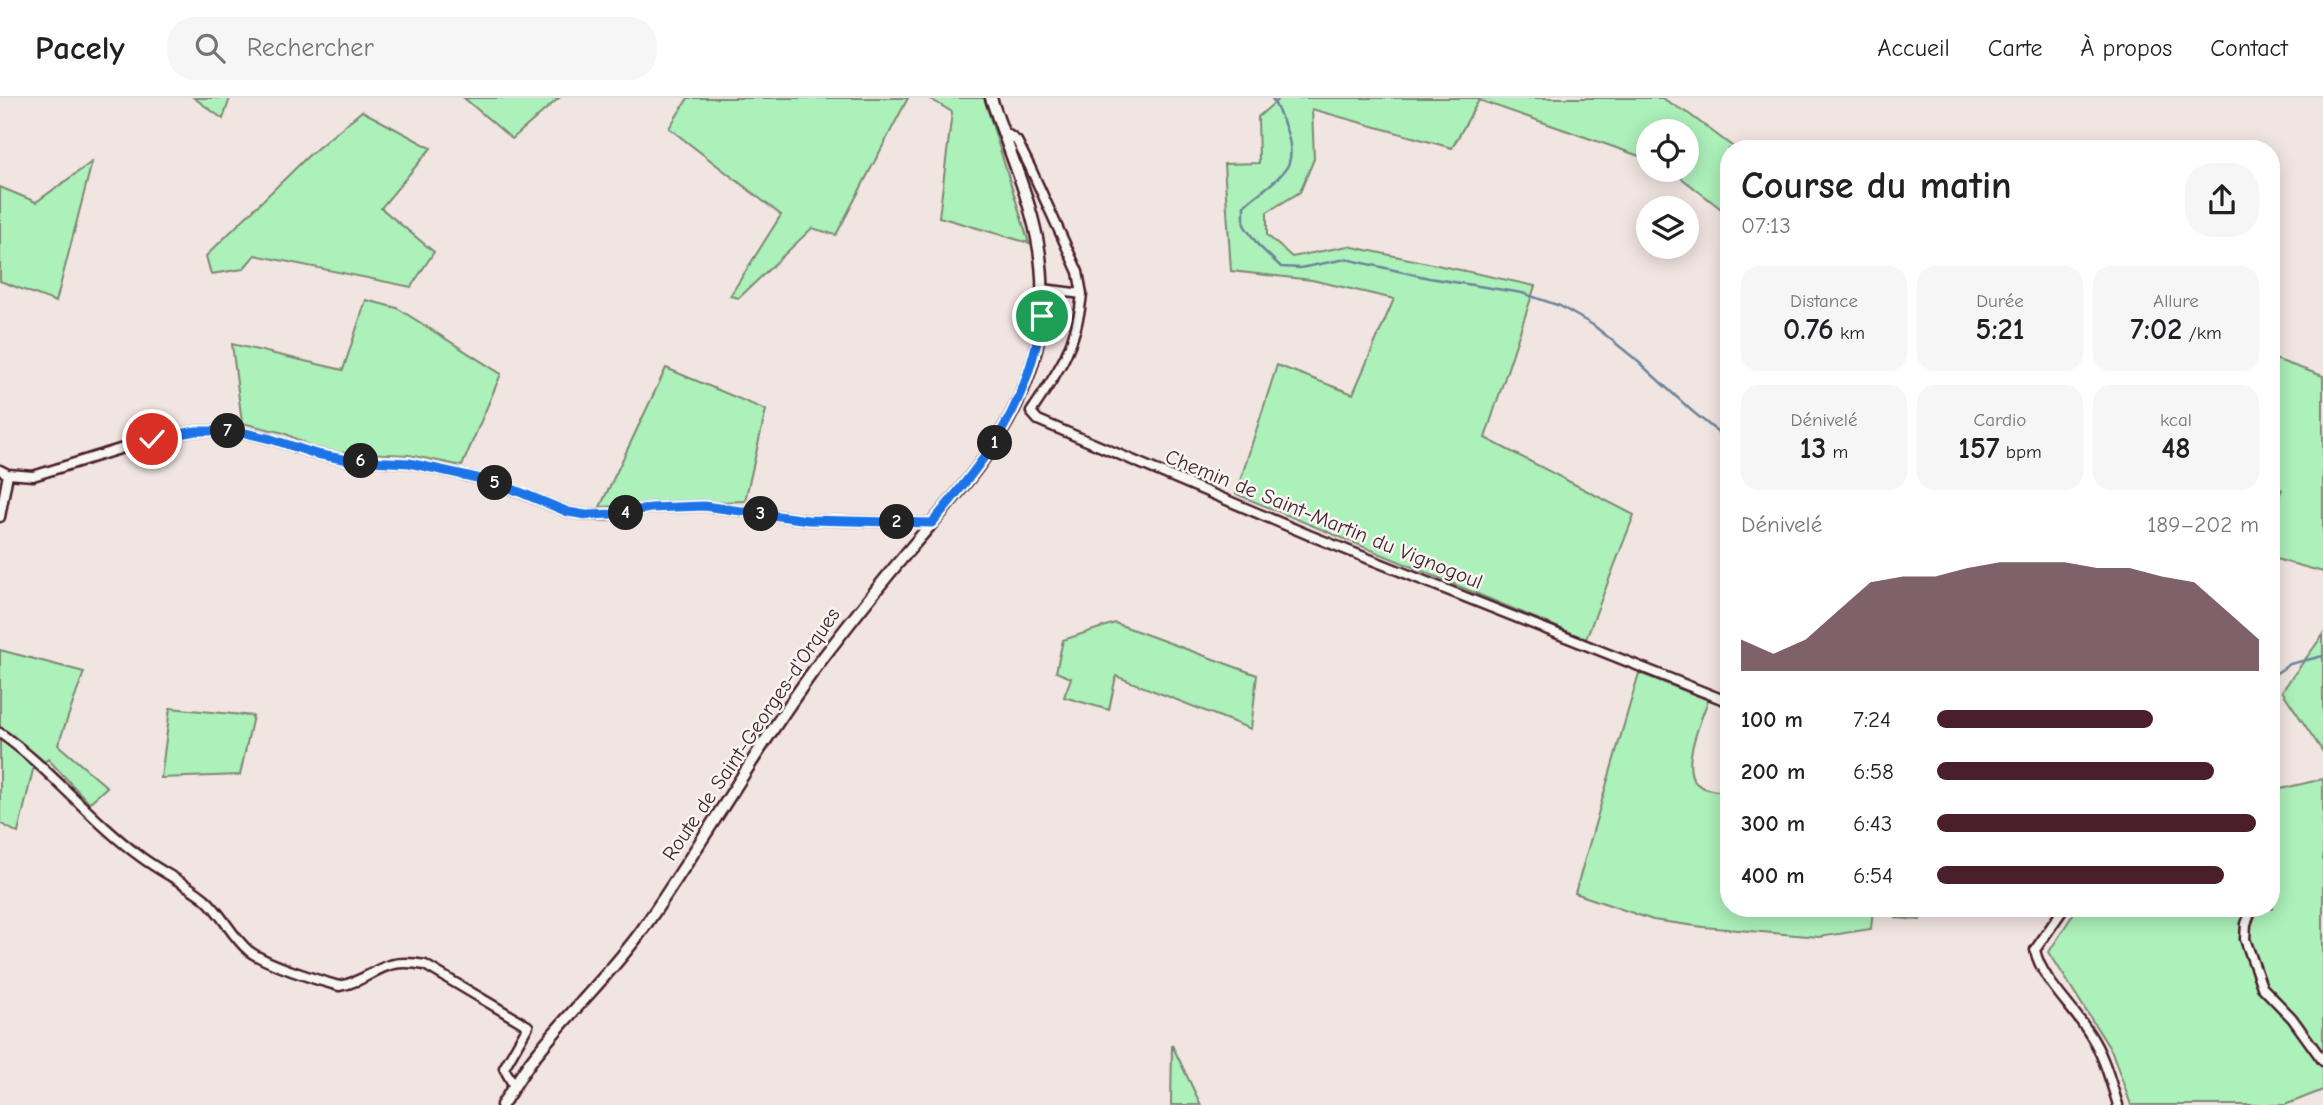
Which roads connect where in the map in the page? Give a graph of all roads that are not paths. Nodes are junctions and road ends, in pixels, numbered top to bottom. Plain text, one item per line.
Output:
1 (991, 98) edge
2 (1003, 131) junction
3 (1043, 289) junction
4 (1082, 294) junction
5 (4, 472) edge
6 (0, 517) edge
7 (932, 523) junction
8 (1720, 698) edge
9 (0, 733) edge
10 (2058, 917) edge
11 (2249, 917) edge
12 (2323, 1061) edge
13 (514, 1086) junction
14 (502, 1105) edge
15 (2118, 1105) edge

1 - 2 street, Route de Saint-Georges-d'Orques
2 - 3 street, Route de Saint-Georges-d'Orques
2 - 4 street, Chemin de Saint-Martin du Vignogoul
3 - 4 street
3 - 7 street, Route de Saint-Georges-d'Orques
4 - 8 street, Chemin de Saint-Martin du Vignogoul
5 - 6 street
5 - 7 street
7 - 13 street, Route de Saint-Georges-d'Orques
9 - 13 street
10 - 15 street
11 - 12 street
13 - 14 street, Route de Saint-Georges-d'Orques

